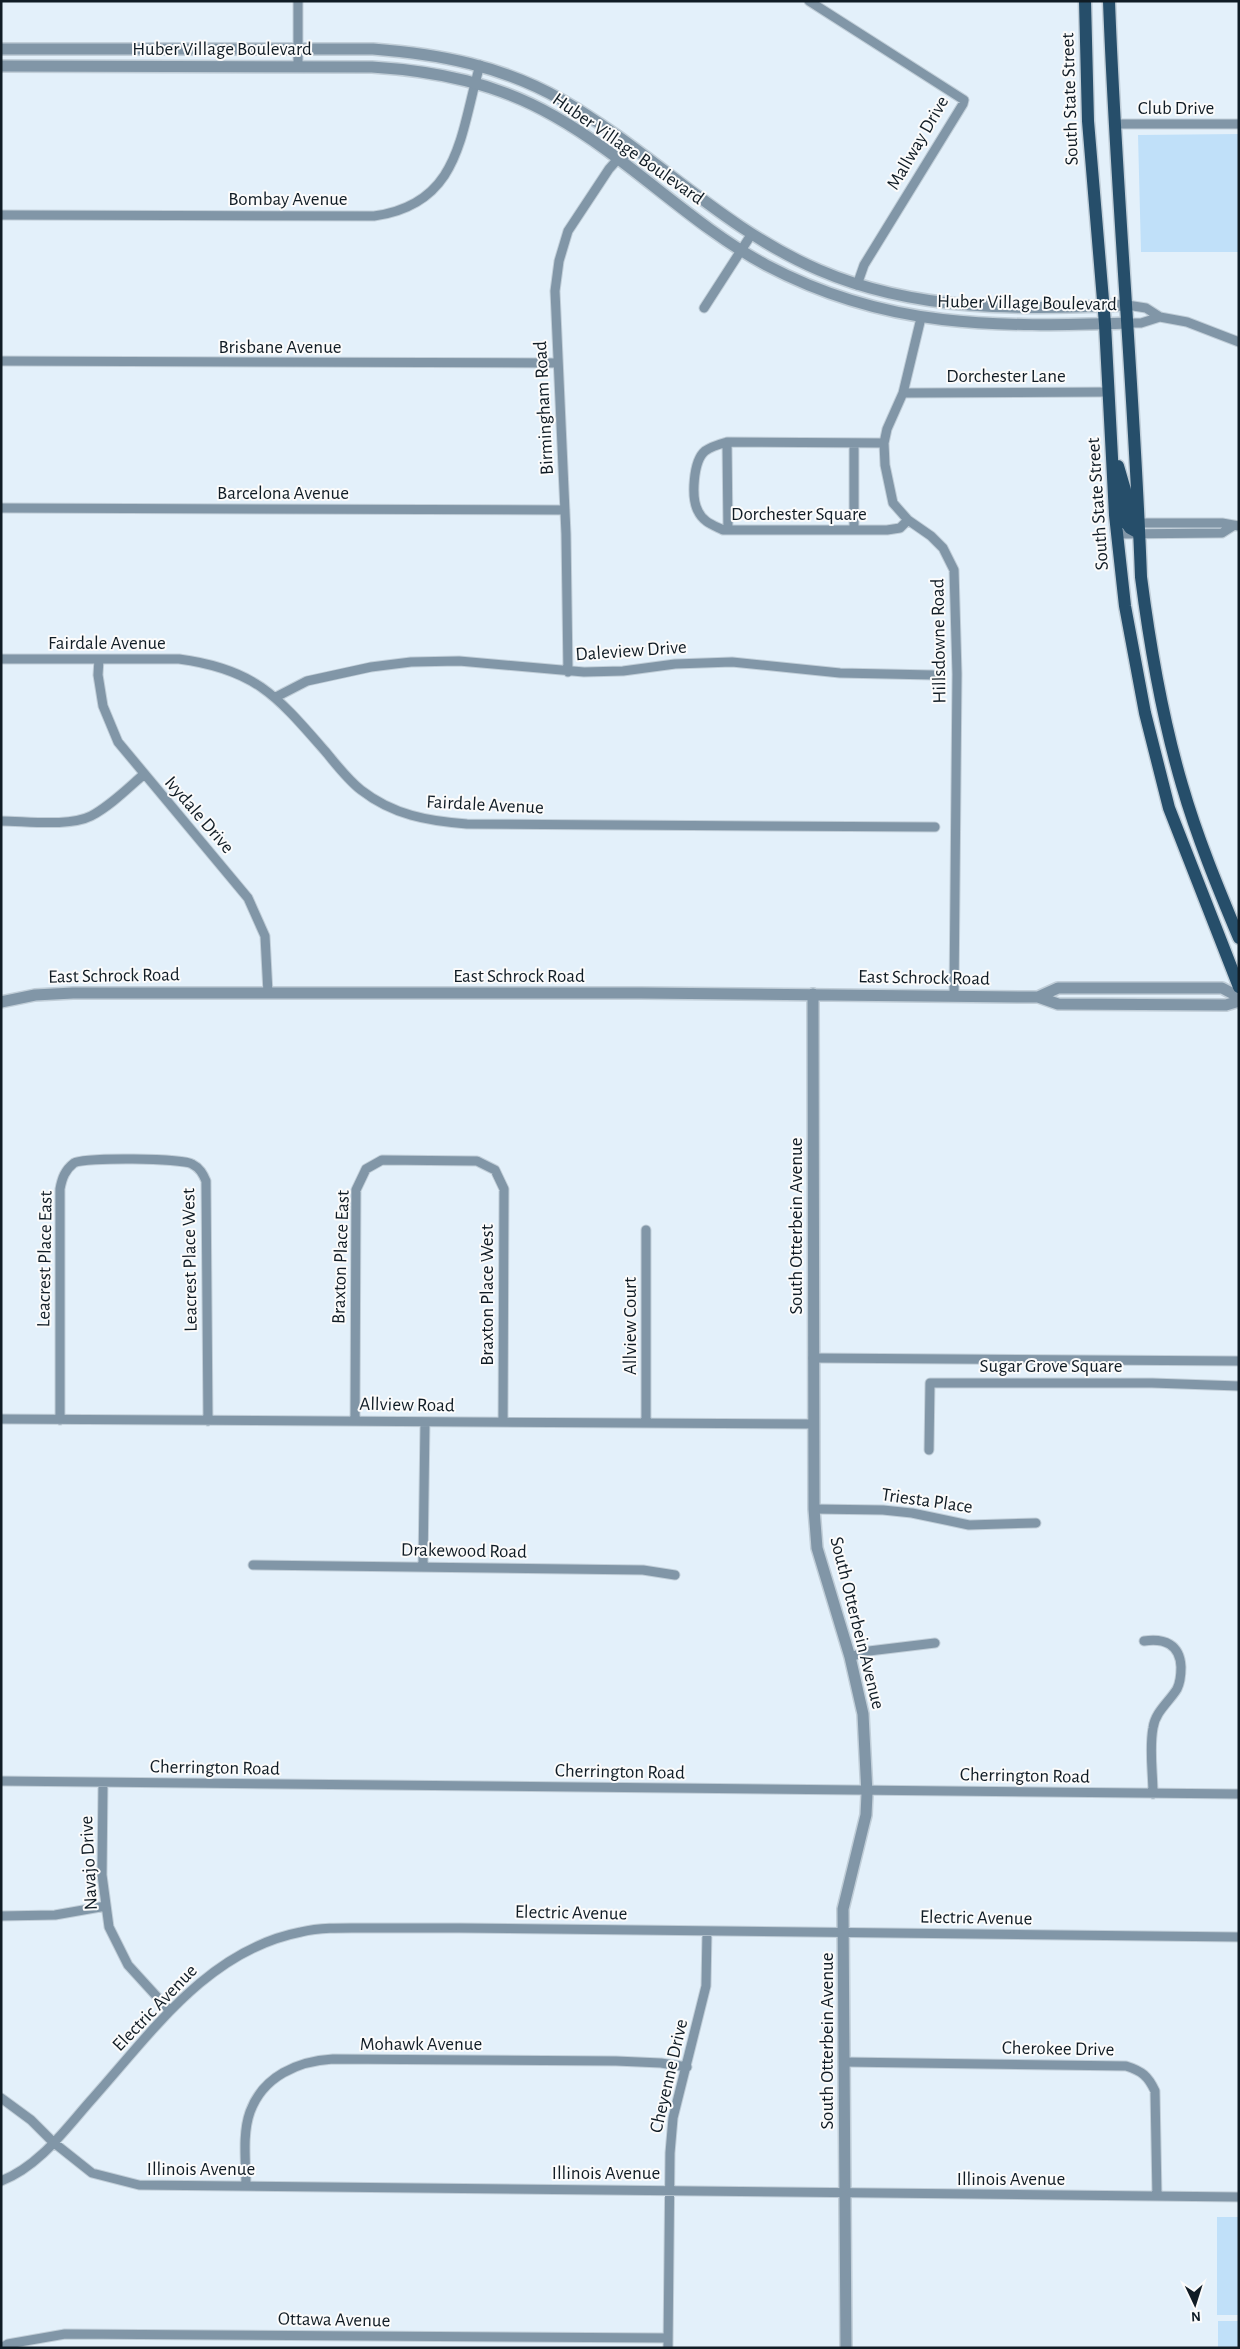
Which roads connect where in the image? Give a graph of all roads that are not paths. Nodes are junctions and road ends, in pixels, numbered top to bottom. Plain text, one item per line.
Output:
1 (298, 1) edge
2 (809, 1) edge
3 (1085, 1) edge
4 (1109, 1) edge
5 (1, 48) edge
6 (298, 49) junction
7 (480, 65) junction
8 (1, 66) edge
9 (298, 66) junction
10 (475, 82) junction
11 (1114, 124) junction
12 (1239, 124) edge
13 (622, 141) junction
14 (634, 150) junction
15 (617, 160) junction
16 (1, 215) edge
17 (751, 234) junction
18 (741, 249) junction
19 (857, 285) junction
20 (1127, 305) junction
21 (1103, 306) junction
22 (704, 308) dead end
23 (1160, 317) junction
24 (921, 318) junction
25 (1128, 323) junction
26 (1105, 324) junction
27 (1239, 342) edge
28 (1, 362) edge
29 (558, 363) junction
30 (1109, 392) junction
31 (903, 394) junction
32 (727, 442) junction
33 (854, 443) junction
34 (884, 443) junction
35 (1, 508) edge
36 (565, 510) junction
37 (908, 520) junction
38 (1236, 526) edge
39 (1128, 528) junction
40 (728, 530) junction
41 (854, 530) junction
42 (1122, 578) junction
43 (1127, 614) junction
44 (1149, 632) junction
45 (1, 659) edge
46 (99, 660) junction
47 (568, 672) junction
48 (933, 675) dead end
49 (276, 697) junction
50 (1178, 770) junction
51 (1160, 773) junction
52 (143, 775) junction
53 (1, 821) edge
54 (935, 827) dead end
55 (1212, 870) junction
56 (1239, 938) edge
57 (1239, 986) edge
58 (268, 993) junction
59 (813, 994) junction
60 (954, 996) junction
61 (1239, 996) edge
62 (1038, 997) junction
63 (1239, 1001) edge
64 (1, 1002) edge
65 (133, 1160) joint
66 (495, 1170) joint
67 (646, 1230) dead end
68 (813, 1358) junction
69 (1239, 1361) edge
70 (1239, 1386) edge
71 (1, 1420) edge
72 (60, 1420) junction
73 (208, 1420) junction
74 (354, 1421) junction
75 (425, 1422) junction
76 (503, 1422) junction
77 (646, 1423) junction
78 (812, 1424) junction
79 (929, 1450) dead end
80 (814, 1509) junction
81 (1036, 1523) dead end
82 (253, 1565) dead end
83 (423, 1566) junction
84 (675, 1575) dead end
85 (1144, 1641) dead end
86 (935, 1642) dead end
87 (850, 1657) junction
88 (1, 1781) edge
89 (103, 1783) junction
90 (866, 1791) junction
91 (1153, 1794) junction
92 (1239, 1794) edge
93 (106, 1906) junction
94 (1, 1916) edge
95 (707, 1932) junction
96 (843, 1933) junction
97 (1239, 1937) edge
98 (170, 2011) junction
99 (844, 2062) junction
100 (687, 2067) junction
101 (1, 2098) edge
102 (53, 2142) junction
103 (1, 2181) edge
104 (246, 2186) junction
105 (670, 2190) junction
106 (845, 2194) junction
107 (1157, 2196) junction
108 (1239, 2197) edge
109 (519, 2343) edge
110 (668, 2343) edge
111 (1, 2348) edge
112 (846, 2348) edge

1 - 6 street
2 - 19 street, Mallway Drive
3 - 21 main road, South State Street
4 - 11 main road, South State Street
5 - 6 street, Huber Village Boulevard
6 - 7 street, Huber Village Boulevard
6 - 9 street
7 - 10 street, Bombay Avenue
7 - 13 street, Huber Village Boulevard
8 - 9 street, Huber Village Boulevard
9 - 10 street, Huber Village Boulevard
10 - 15 street, Huber Village Boulevard
10 - 16 street, Bombay Avenue
11 - 12 street, Club Drive
11 - 20 main road, South State Street
13 - 14 street, Huber Village Boulevard
13 - 15 street, Birmingham Road
14 - 15 street, Birmingham Road
14 - 17 street, Huber Village Boulevard
15 - 18 street, Huber Village Boulevard
15 - 29 street, Birmingham Road
17 - 18 street
17 - 19 street, Huber Village Boulevard
18 - 22 street
18 - 24 street, Huber Village Boulevard
19 - 21 street, Huber Village Boulevard
20 - 21 street, Huber Village Boulevard
20 - 23 street
20 - 25 main road, South State Street
21 - 26 main road, South State Street
23 - 25 street
23 - 27 street
24 - 26 street, Huber Village Boulevard
24 - 31 street, Hillsdowne Road
25 - 26 street, Huber Village Boulevard
25 - 39 main road, South State Street
26 - 30 main road, South State Street
28 - 29 street, Brisbane Avenue
29 - 36 street, Birmingham Road
30 - 31 street, Dorchester Lane
30 - 39 main road, South State Street
31 - 34 street, Hillsdowne Road
32 - 33 street, Dorchester Square
32 - 40 street
32 - 40 street, Dorchester Square
33 - 34 street, Dorchester Square
33 - 41 street
34 - 37 street, Hillsdowne Road
35 - 36 street, Barcelona Avenue
36 - 47 street, Birmingham Road
37 - 41 street, Dorchester Square
37 - 60 street, Hillsdowne Road
38 - 39 street
39 - 42 main road, South State Street
39 - 44 main road, South State Street
40 - 41 street, Dorchester Square
42 - 43 main road, South State Street
42 - 44 main road
43 - 50 main road
43 - 51 main road, South State Street
44 - 50 main road, South State Street
45 - 46 street, Fairdale Avenue
46 - 49 street, Fairdale Avenue
46 - 52 street, Ivydale Drive
47 - 48 street, Daleview Drive
47 - 49 street, Daleview Drive
49 - 54 street, Fairdale Avenue
50 - 55 main road, South State Street
51 - 55 main road
51 - 57 main road, South State Street
52 - 53 street
52 - 58 street, Ivydale Drive
55 - 56 main road, South State Street
58 - 59 street, East Schrock Road
58 - 64 street, East Schrock Road
59 - 60 street, East Schrock Road
59 - 68 street, South Otterbein Avenue
60 - 62 street, East Schrock Road
61 - 62 street, East Schrock Road
62 - 63 street, East Schrock Road
65 - 72 street, Leacrest Place East
65 - 73 street, Leacrest Place West
66 - 74 street, Braxton Place East
66 - 76 street, Braxton Place West
67 - 77 street, Allview Court
68 - 69 street
68 - 78 street, South Otterbein Avenue
70 - 79 street, Sugar Grove Square
71 - 72 street, Allview Road
72 - 73 street, Allview Road
73 - 74 street, Allview Road
74 - 75 street, Allview Road
75 - 76 street, Allview Road
75 - 83 street
76 - 77 street, Allview Road
77 - 78 street, Allview Road
78 - 80 street, South Otterbein Avenue
80 - 81 street, Triesta Place
80 - 87 street, South Otterbein Avenue
82 - 83 street, Drakewood Road
83 - 84 street, Drakewood Road
85 - 91 street
86 - 87 street
87 - 90 street, South Otterbein Avenue
88 - 89 street, Cherrington Road
89 - 90 street, Cherrington Road
89 - 93 street, Navajo Drive
90 - 91 street, Cherrington Road
90 - 96 street, South Otterbein Avenue
91 - 92 street, Cherrington Road
93 - 94 street
93 - 98 street, Navajo Drive
95 - 96 street, Electric Avenue
95 - 98 street, Electric Avenue
95 - 100 street, Cheyenne Drive
96 - 97 street, Electric Avenue
96 - 99 street, South Otterbein Avenue
98 - 102 street, Electric Avenue
99 - 106 street, South Otterbein Avenue
99 - 107 street, Cherokee Drive
100 - 104 street, Mohawk Avenue
100 - 105 street, Cheyenne Drive
101 - 102 street, Illinois Avenue
102 - 103 street, Electric Avenue
102 - 104 street, Illinois Avenue
104 - 105 street, Illinois Avenue
105 - 106 street, Illinois Avenue
105 - 110 street, Cheyenne Drive
106 - 107 street, Illinois Avenue
106 - 112 street, South Otterbein Avenue
107 - 108 street, Illinois Avenue
109 - 110 street, Ottawa Avenue
109 - 111 street, Ottawa Avenue

